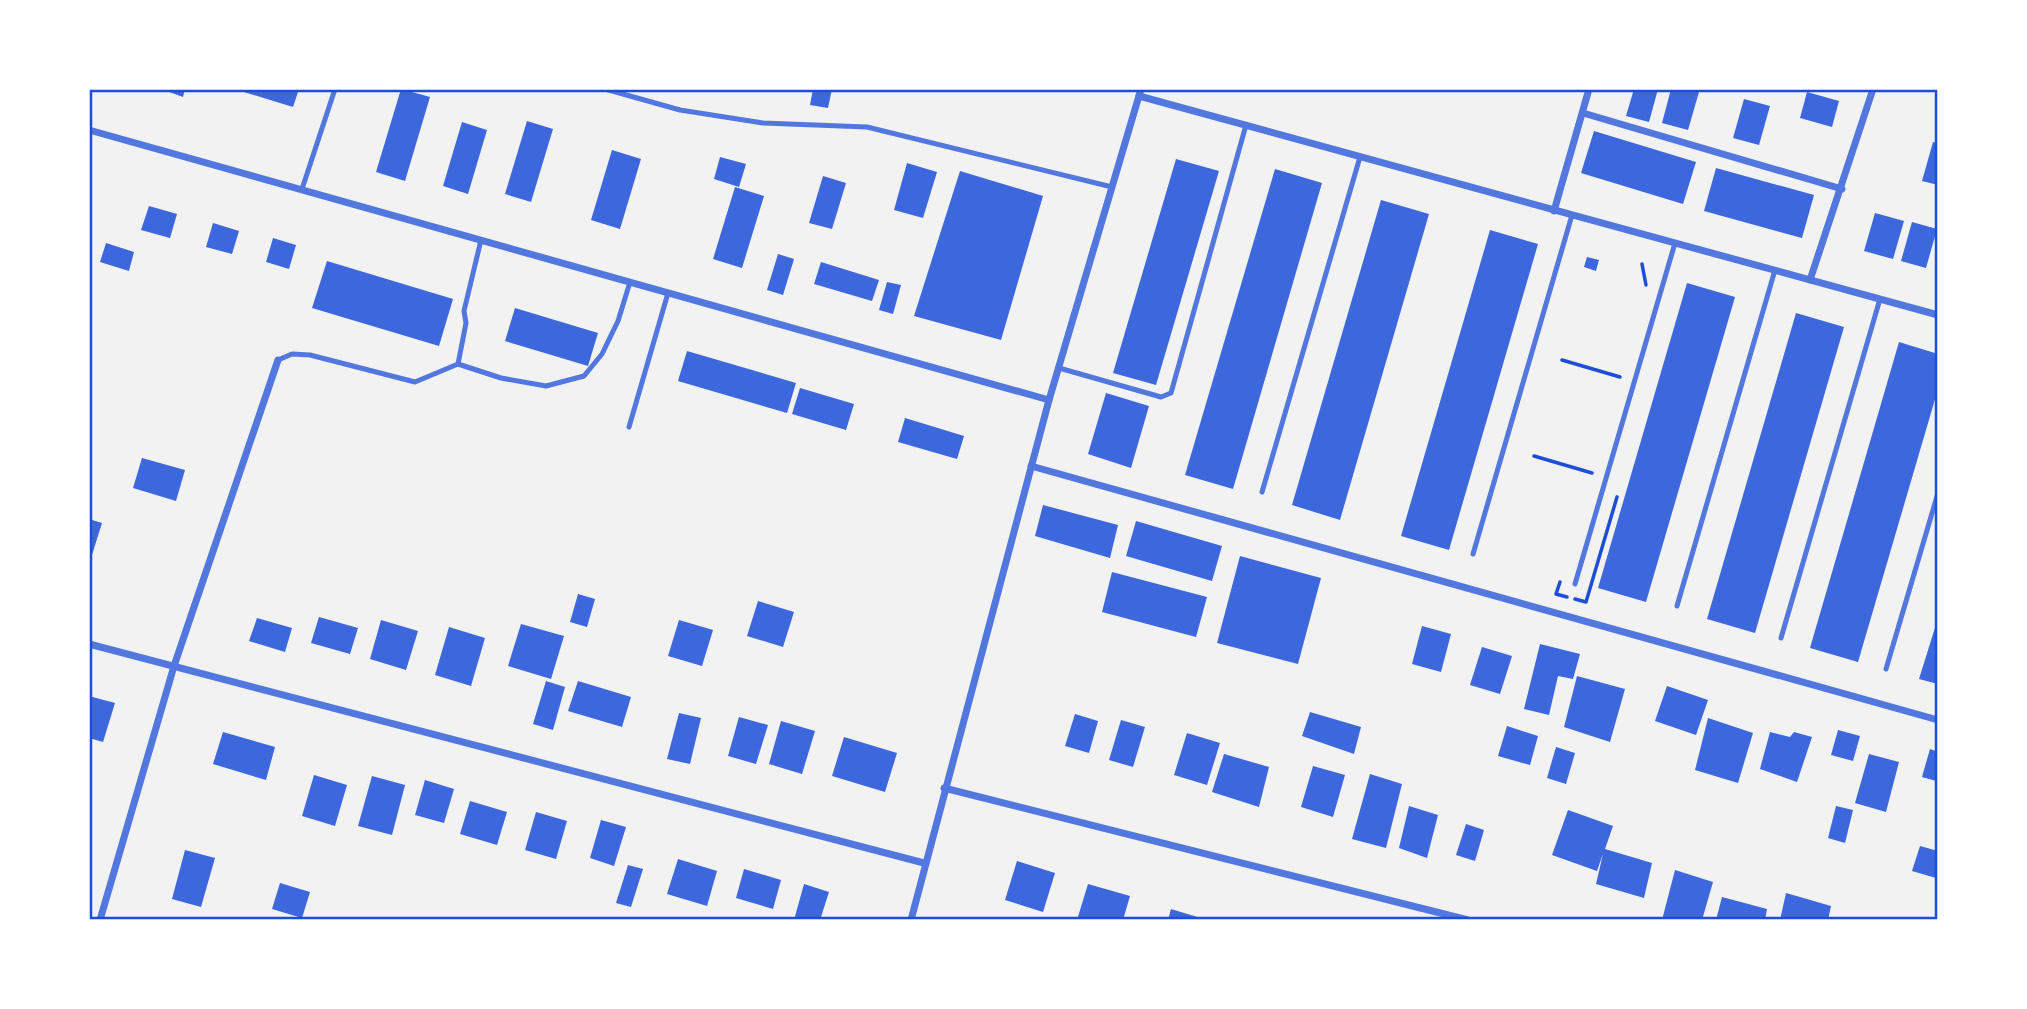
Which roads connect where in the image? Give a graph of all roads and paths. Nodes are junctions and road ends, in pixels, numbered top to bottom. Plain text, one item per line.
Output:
1 (335, 89) edge
2 (606, 89) edge
3 (1588, 89) edge
4 (1873, 89) edge
5 (1140, 93) edge
6 (1583, 113) junction
7 (1246, 125) junction
8 (89, 130) edge
9 (1360, 157) junction
10 (1112, 187) junction
11 (1842, 189) junction
12 (302, 190) junction
13 (1554, 211) junction
14 (1572, 215) junction
15 (481, 240) junction
16 (1675, 243) junction
17 (1775, 270) junction
18 (1810, 279) junction
19 (629, 282) junction
20 (668, 293) junction
21 (1880, 299) junction
22 (1938, 314) edge
23 (278, 360) joint
24 (1562, 360) dead end
25 (458, 364) junction
26 (1059, 368) junction
27 (1620, 377) dead end
28 (1049, 400) junction
29 (629, 426) dead end
30 (1534, 456) dead end
31 (1031, 466) junction
32 (1592, 473) dead end
33 (1262, 492) dead end
34 (1938, 492) edge
35 (1473, 554) dead end
36 (1575, 584) dead end
37 (1677, 606) dead end
38 (1781, 638) dead end
39 (89, 644) edge
40 (174, 667) junction
41 (1886, 669) dead end
42 (1938, 720) edge
43 (944, 788) junction
44 (924, 863) junction
45 (100, 920) edge
46 (911, 920) edge
47 (1468, 920) edge

1 - 12 lane
2 - 10 lane
3 - 6 street
4 - 11 street
5 - 7 street
5 - 10 street
6 - 11 street
6 - 13 street
7 - 9 street
7 - 26 lane
8 - 12 street
9 - 13 street
9 - 33 lane
10 - 26 street
11 - 18 street
12 - 15 street
13 - 14 street
14 - 16 street
14 - 35 lane
15 - 19 street
15 - 25 lane
16 - 17 street
16 - 36 lane
17 - 18 street
17 - 37 lane
18 - 21 street
19 - 20 street
19 - 25 lane
20 - 28 street
20 - 29 lane
21 - 22 street
21 - 38 lane
23 - 25 lane
23 - 40 street
24 - 27 path
26 - 28 street
28 - 31 street
30 - 32 path
31 - 42 street
31 - 43 street
34 - 41 lane
39 - 40 street
40 - 44 street
40 - 45 street
43 - 44 street
43 - 47 street
44 - 46 street

